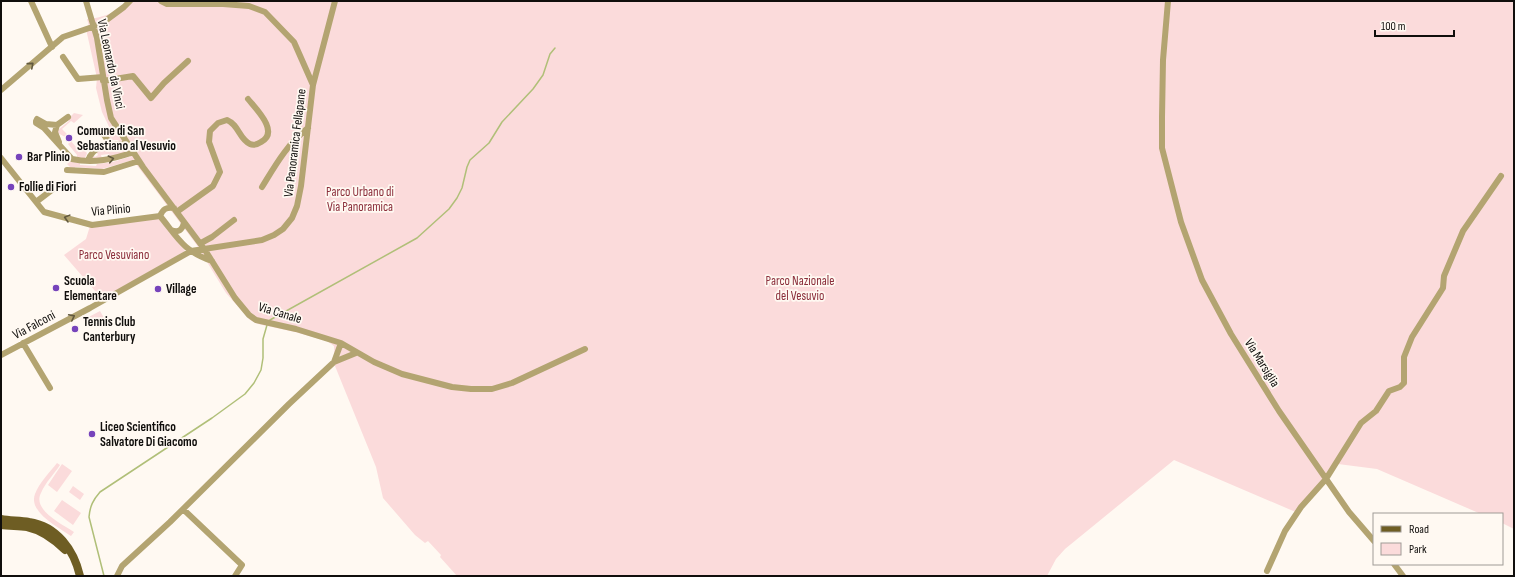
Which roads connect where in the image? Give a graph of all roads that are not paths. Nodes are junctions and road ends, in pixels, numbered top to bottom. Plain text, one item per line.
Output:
1 (31, 1) edge
2 (86, 1) edge
3 (130, 1) edge
4 (161, 1) edge
5 (336, 1) edge
6 (1168, 1) edge
7 (93, 26) junction
8 (52, 46) junction
9 (63, 57) dead end
10 (188, 61) dead end
11 (103, 79) junction
12 (313, 85) junction
13 (1, 90) edge
14 (248, 99) dead end
15 (68, 117) dead end
16 (57, 125) junction
17 (308, 128) junction
18 (102, 132) dead end
19 (128, 144) junction
20 (111, 145) junction
21 (59, 146) junction
22 (134, 152) junction
23 (1, 158) edge
24 (88, 161) junction
25 (139, 161) junction
26 (67, 170) dead end
27 (1501, 176) dead end
28 (57, 186) dead end
29 (262, 187) dead end
30 (36, 202) junction
31 (176, 209) junction
32 (160, 216) junction
33 (234, 220) dead end
34 (184, 223) junction
35 (171, 230) junction
36 (190, 230) junction
37 (179, 240) junction
38 (199, 242) junction
39 (205, 250) junction
40 (190, 251) junction
41 (212, 261) junction
42 (23, 343) junction
43 (341, 343) junction
44 (586, 349) dead end
45 (356, 353) junction
46 (1, 355) edge
47 (334, 362) junction
48 (50, 388) dead end
49 (1326, 479) junction
50 (183, 509) junction
51 (1, 519) edge
52 (1, 525) edge
53 (1373, 540) edge
54 (74, 562) junction
55 (1395, 565) edge
56 (1399, 570) junction
57 (1267, 571) dead end
58 (80, 576) edge
59 (118, 576) edge
60 (235, 576) edge
61 (1395, 576) edge
62 (1403, 576) edge

1 - 8 street
2 - 7 street, Via Leonardo da Vinci
3 - 7 street
4 - 12 street
5 - 12 street, Via Panoramica Fellapane
6 - 49 street, Via Marsiglia
7 - 8 street
7 - 11 street, Via Leonardo da Vinci
13 -> 8 street
9 - 11 street
10 - 11 street
11 - 19 street, Via Leonardo da Vinci
12 - 17 street, Via Panoramica Fellapane
14 - 31 street
15 - 16 street
16 - 21 street
16 - 21 street
17 - 29 street
17 - 39 street, Via Panoramica Fellapane
18 - 20 street
19 - 20 street
19 - 22 street, Via Leonardo da Vinci
20 - 24 street
21 - 24 street
24 -> 22 street
22 - 25 street, Via Leonardo da Vinci
23 - 30 street, Via Plinio
25 - 26 street
25 - 31 street, Via Leonardo da Vinci
27 - 49 street
28 - 30 street
32 -> 30 street, Via Plinio
31 - 32 street, Via Plinio
31 - 34 street, Via Leonardo da Vinci
32 - 35 street
33 - 38 street
34 - 35 street
34 - 36 street, Via Leonardo da Vinci
35 - 37 street
36 - 37 street
36 - 38 street
37 - 40 street
38 - 39 street, Via Canale
38 - 40 street
39 - 40 street, Via Falconi
39 - 41 street, Via Canale
40 - 41 street
42 -> 40 street, Via Falconi
41 - 43 street, Via Canale
42 - 46 street, Via Falconi
42 - 48 street
43 - 45 street, Via Canale
43 - 47 street
44 - 45 street, Via Canale
45 - 47 street
47 - 50 street
49 - 53 street, Via Marsiglia
49 - 57 street
50 - 59 street
50 - 60 street
51 - 54 main road
52 - 54 main road
54 - 58 main road
55 - 56 street
56 - 61 street
56 - 62 street

